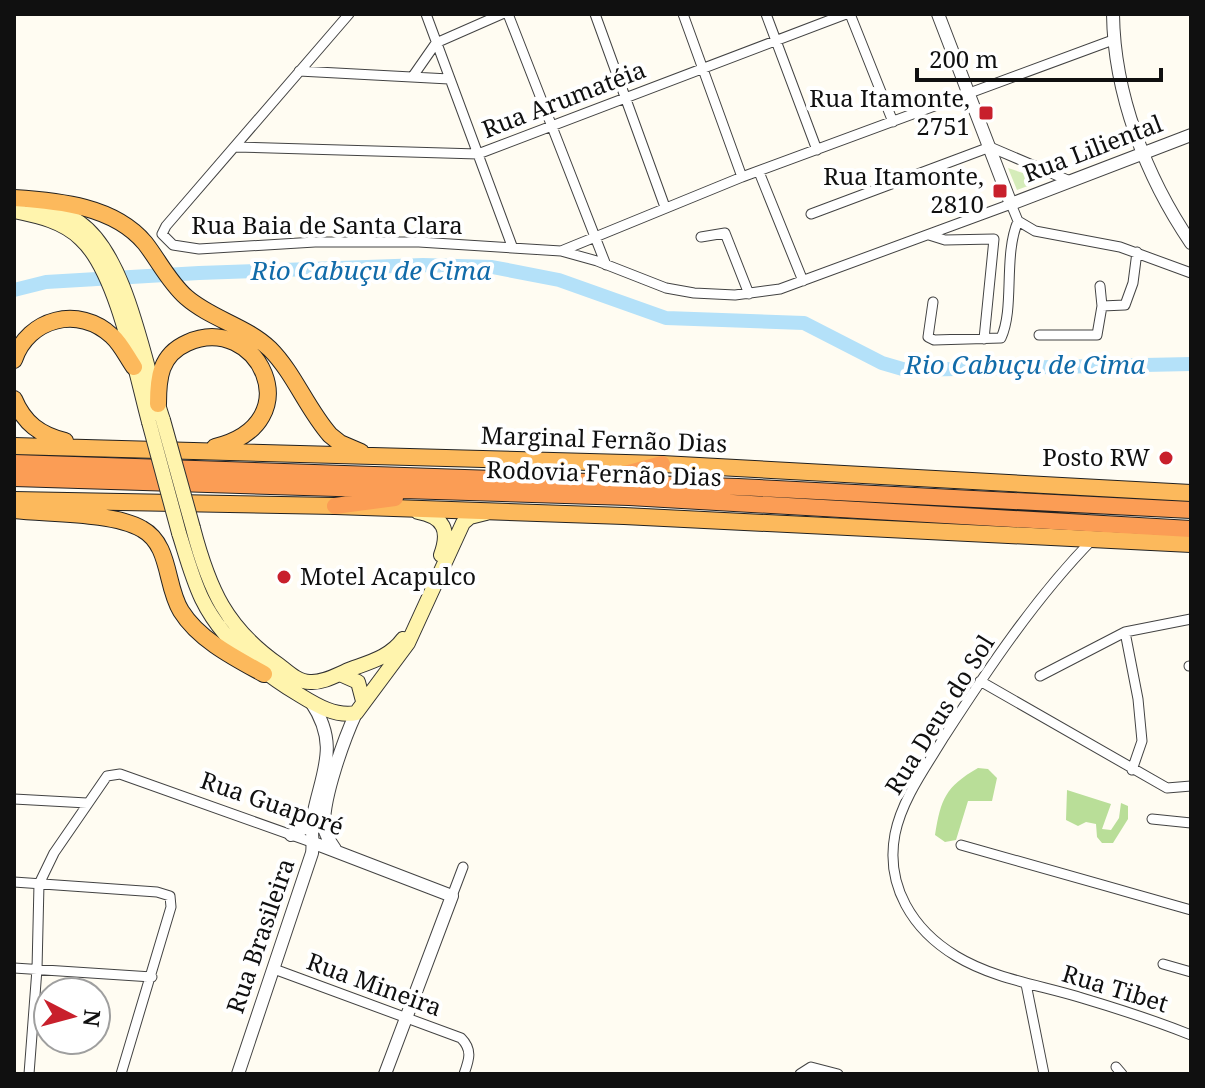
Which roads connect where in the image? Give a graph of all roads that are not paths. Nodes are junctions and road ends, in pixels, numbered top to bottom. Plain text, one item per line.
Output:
1 (349, 14) edge
2 (426, 14) edge
3 (505, 14) edge
4 (595, 14) edge
5 (683, 14) edge
6 (766, 14) edge
7 (848, 14) edge
8 (938, 14) edge
9 (1113, 14) edge
10 (1113, 40) junction
11 (776, 41) junction
12 (436, 43) junction
13 (703, 69) junction
14 (299, 71) junction
15 (413, 76) junction
16 (449, 79) junction
17 (969, 93) junction
18 (626, 98) junction
19 (893, 122) junction
20 (553, 126) junction
21 (1191, 135) edge
22 (235, 147) junction
23 (990, 147) junction
24 (817, 150) junction
25 (1143, 153) junction
26 (478, 154) junction
27 (759, 172) junction
28 (742, 177) junction
29 (1070, 181) junction
30 (14, 198) edge
31 (1011, 204) junction
32 (665, 207) junction
33 (14, 211) edge
34 (811, 214) dead end
35 (1018, 221) junction
36 (929, 235) junction
37 (594, 237) junction
38 (701, 237) dead end
39 (1191, 243) edge
40 (512, 246) junction
41 (561, 251) junction
42 (1137, 252) junction
43 (606, 265) junction
44 (108, 267) junction
45 (1191, 273) edge
46 (803, 281) junction
47 (1100, 286) dead end
48 (749, 294) junction
49 (119, 297) junction
50 (933, 302) dead end
51 (1102, 306) junction
52 (1039, 335) dead end
53 (984, 339) junction
54 (14, 360) edge
55 (134, 367) junction
56 (14, 399) edge
57 (157, 416) junction
58 (14, 446) edge
59 (93, 449) junction
60 (197, 451) junction
61 (374, 457) junction
62 (14, 463) edge
63 (662, 464) junction
64 (14, 478) edge
65 (597, 482) junction
66 (444, 492) junction
67 (1191, 493) edge
68 (14, 500) edge
69 (335, 506) junction
70 (402, 509) junction
71 (14, 510) edge
72 (1191, 510) edge
73 (493, 511) junction
74 (1191, 529) edge
75 (186, 531) junction
76 (1067, 538) junction
77 (1093, 539) junction
78 (1191, 544) edge
79 (1073, 560) junction
80 (1191, 619) edge
81 (1125, 632) junction
82 (264, 674) junction
83 (340, 674) junction
84 (1040, 676) dead end
85 (980, 681) junction
86 (311, 702) junction
87 (360, 707) junction
88 (1132, 770) junction
89 (1191, 786) edge
90 (14, 799) edge
91 (87, 803) junction
92 (313, 815) junction
93 (1152, 819) dead end
94 (1191, 823) edge
95 (291, 835) junction
96 (314, 843) junction
97 (961, 845) dead end
98 (335, 849) junction
99 (463, 867) dead end
100 (14, 882) edge
101 (39, 884) junction
102 (452, 896) junction
103 (1191, 910) edge
104 (1163, 964) dead end
105 (14, 968) edge
106 (37, 969) junction
107 (274, 969) junction
108 (1191, 972) edge
109 (152, 977) junction
110 (1026, 984) junction
111 (404, 1018) junction
112 (1191, 1035) edge
113 (29, 1074) edge
114 (121, 1074) edge
115 (238, 1074) edge
116 (385, 1074) edge
117 (464, 1074) edge
118 (800, 1074) edge
119 (838, 1074) edge
120 (1044, 1074) edge

1 - 14 street
2 - 12 street
3 - 12 street
3 - 20 street
4 - 18 street
5 - 13 street
6 - 11 street
7 - 11 street, Rua Arumatéia
7 - 19 street
8 - 17 street
9 - 10 street
10 - 17 street
10 - 25 street
11 - 13 street, Rua Arumatéia
11 - 24 street
12 - 15 street
12 - 16 street
13 - 18 street, Rua Arumatéia
13 - 28 street
14 - 15 street
14 - 22 street
15 - 16 street
16 - 26 street
17 - 19 street
17 - 23 street
18 - 20 street, Rua Arumatéia
18 - 32 street
19 - 24 street
20 - 26 street, Rua Arumatéia
20 - 37 street
21 - 25 street, Rua Liliental
22 - 26 street, Rua Arumatéia
22 - 40 street, Rua Baia de Santa Clara
23 - 29 street
23 - 31 street
23 - 34 street
24 - 27 street
25 - 29 street, Rua Liliental
25 - 39 street
26 - 40 street
27 - 28 street
27 - 46 street
28 - 32 street
29 - 31 street, Rua Liliental
30 - 44 main road
30 - 61 highway
31 - 35 street
31 - 36 street, Rua Baia de Santa Clara
32 - 37 street
33 - 44 main road
35 - 42 street
35 - 53 street
36 - 46 street, Rua Baia de Santa Clara
36 - 53 street
37 - 41 street
37 - 43 street
38 - 48 street
40 - 41 street, Rua Baia de Santa Clara
41 - 43 street, Rua Baia de Santa Clara
42 - 45 street
42 - 51 street
43 - 48 street, Rua Baia de Santa Clara
44 - 49 main road
46 - 48 street, Rua Baia de Santa Clara
47 - 51 street
49 - 55 main road
49 - 57 main road
50 - 53 street
51 - 52 street
54 - 55 highway
55 - 57 main road
56 - 59 highway
57 - 60 highway
57 - 75 main road, bridge
58 - 59 highway, Marginal Fernão Dias
59 - 60 highway, Marginal Fernão Dias
60 - 61 highway, Marginal Fernão Dias
61 - 63 highway, Marginal Fernão Dias
62 - 65 highway, Rodovia Fernão Dias
63 - 65 highway
63 - 67 highway, Marginal Fernão Dias
64 - 66 highway, Rodovia Fernão Dias
65 - 72 highway, Rodovia Fernão Dias
66 - 69 highway
66 - 74 highway, Rodovia Fernão Dias
68 - 69 highway
69 - 70 highway
70 - 73 highway
70 - 83 main road
71 - 82 highway
73 - 76 highway
73 - 87 main road
75 - 82 main road
75 - 83 main road
76 - 77 highway
76 - 79 street
77 - 78 highway
77 - 79 street, Rua Deus do Sol
79 - 85 street, Rua Deus do Sol
80 - 81 street
81 - 84 street
81 - 88 street
82 - 86 main road
83 - 87 main road
85 - 88 street
85 - 110 street, Rua Deus do Sol
86 - 87 main road
86 - 92 street, Rua Brasileira
87 - 98 street
88 - 89 street
90 - 91 street
91 - 95 street, Rua Guaporé
91 - 101 street
92 - 95 street
92 - 96 street, Rua Brasileira
93 - 94 street
95 - 96 street, Rua Guaporé
96 - 98 street, Rua Guaporé
96 - 107 street, Rua Brasileira
97 - 103 street
98 - 102 street, Rua Guaporé
99 - 102 street
100 - 101 street
101 - 106 street
101 - 109 street
102 - 111 street
104 - 108 street
105 - 106 street
106 - 109 street
106 - 113 street
107 - 111 street, Rua Mineira
107 - 115 street, Rua Brasileira
109 - 114 street
110 - 112 street, Rua Tibet
110 - 120 street
111 - 116 street
111 - 117 street, Rua Mineira
118 - 119 street

